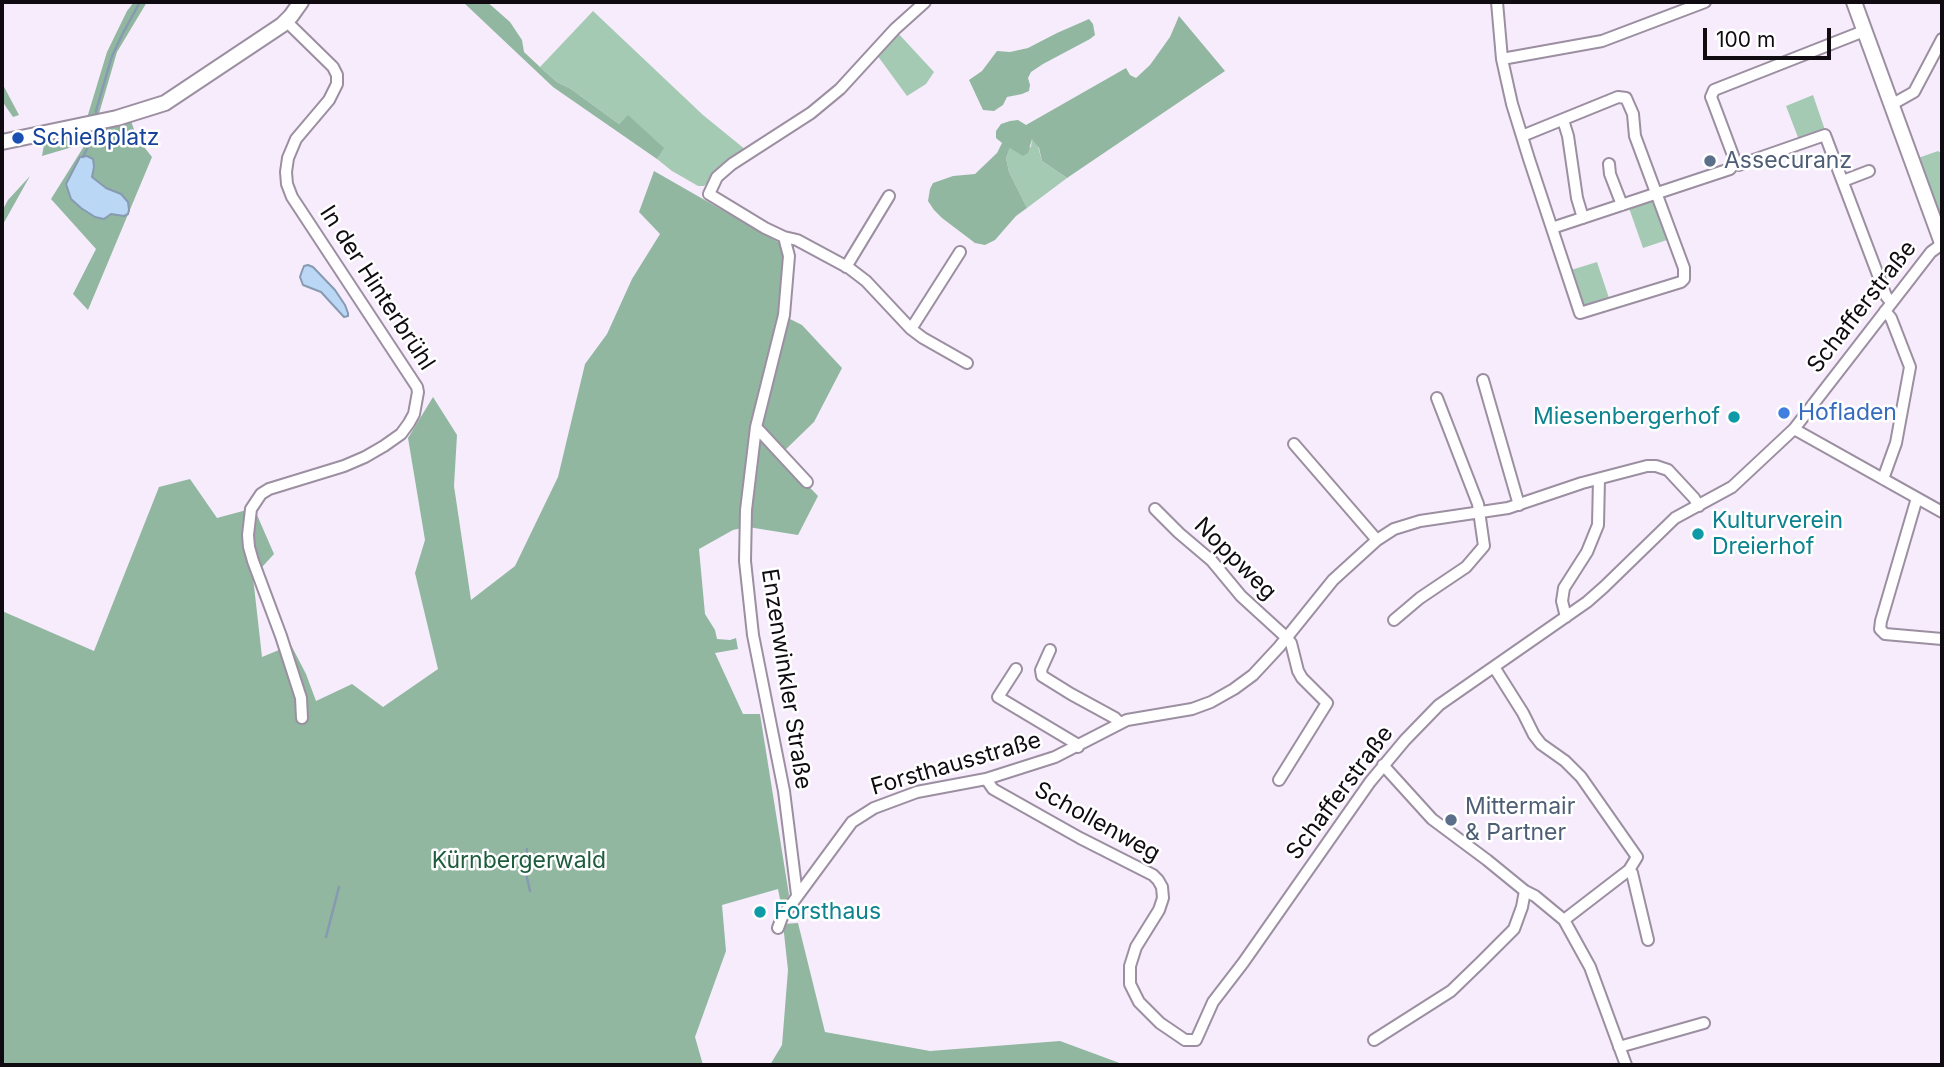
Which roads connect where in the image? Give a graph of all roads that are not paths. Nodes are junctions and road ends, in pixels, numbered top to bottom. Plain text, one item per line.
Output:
1 (301, 2) edge
2 (925, 2) edge
3 (1497, 2) edge
4 (1705, 2) edge
5 (1854, 2) edge
6 (286, 21) junction
7 (1864, 31) junction
8 (1942, 39) edge
9 (1502, 59) junction
10 (1891, 105) junction
11 (1563, 120) junction
12 (1522, 136) junction
13 (2, 142) edge
14 (1609, 164) dead end
15 (1734, 164) junction
16 (1870, 171) dead end
17 (1843, 181) junction
18 (1657, 194) junction
19 (889, 196) dead end
20 (1622, 205) junction
21 (1584, 218) junction
22 (1939, 223) edge
23 (1552, 228) junction
24 (784, 237) junction
25 (1942, 244) edge
26 (960, 252) dead end
27 (846, 267) junction
28 (1888, 307) junction
29 (911, 328) junction
30 (967, 363) dead end
31 (1483, 380) dead end
32 (1437, 398) dead end
33 (756, 427) junction
34 (1794, 429) junction
35 (1294, 444) dead end
36 (1883, 478) junction
37 (1599, 479) junction
38 (807, 482) dead end
39 (1917, 498) junction
40 (1519, 505) junction
41 (1699, 506) junction
42 (1155, 509) dead end
43 (1942, 512) edge
44 (1481, 514) junction
45 (1377, 540) junction
46 (1566, 617) junction
47 (1394, 620) dead end
48 (1287, 638) junction
49 (1942, 639) edge
50 (1050, 650) dead end
51 (1494, 667) junction
52 (1016, 669) dead end
53 (302, 718) dead end
54 (1119, 723) junction
55 (1078, 747) junction
56 (1384, 765) junction
57 (986, 779) junction
58 (1279, 780) dead end
59 (1629, 870) junction
60 (1525, 891) junction
61 (797, 895) junction
62 (1564, 920) junction
63 (778, 928) dead end
64 (1648, 940) dead end
65 (1704, 1023) dead end
66 (1196, 1040) joint
67 (1374, 1040) dead end
68 (1619, 1047) junction
69 (1626, 1065) edge

1 - 6 street
2 - 24 street
3 - 9 street
4 - 9 street
5 - 7 street
6 - 13 street
6 - 53 street, In der Hinterbrühl
7 - 10 street
7 - 15 street
8 - 10 street
9 - 12 street
10 - 22 street
11 - 12 street
11 - 18 street
11 - 21 street
12 - 23 street
14 - 20 street
15 - 17 street
15 - 18 street
16 - 17 street
17 - 28 street
18 - 20 street
18 - 23 street
19 - 27 street
20 - 21 street
21 - 23 street
22 - 25 street
24 - 27 street
24 - 33 street, Enzenwinkler Straße
25 - 28 street, Schafferstraße
26 - 29 street
27 - 29 street
28 - 34 street, Schafferstraße
28 - 36 street
29 - 30 street
31 - 40 street
32 - 44 street
33 - 38 street
33 - 61 street, Enzenwinkler Straße
34 - 36 street
34 - 41 street, Schafferstraße
35 - 45 street
36 - 39 street
37 - 40 street, Forsthausstraße
37 - 41 street, Forsthausstraße
37 - 46 street
39 - 43 street
39 - 49 street
40 - 44 street, Forsthausstraße
41 - 46 street, Schafferstraße
42 - 48 street, Noppweg
44 - 45 street, Forsthausstraße
44 - 47 street
45 - 48 street, Forsthausstraße
46 - 51 street, Schafferstraße
48 - 54 street, Forsthausstraße
48 - 58 street
50 - 54 street
51 - 56 street, Schafferstraße
51 - 59 street
52 - 55 street, Forsthausstraße
54 - 55 street, Forsthausstraße
55 - 57 street, Forsthausstraße
56 - 60 street
56 - 66 street, Schafferstraße
57 - 61 street, Forsthausstraße
57 - 66 street, Schollenweg
59 - 62 street
59 - 64 street
60 - 62 street
60 - 67 street
61 - 63 street, Forsthausstraße
62 - 68 street
65 - 68 street
68 - 69 street

